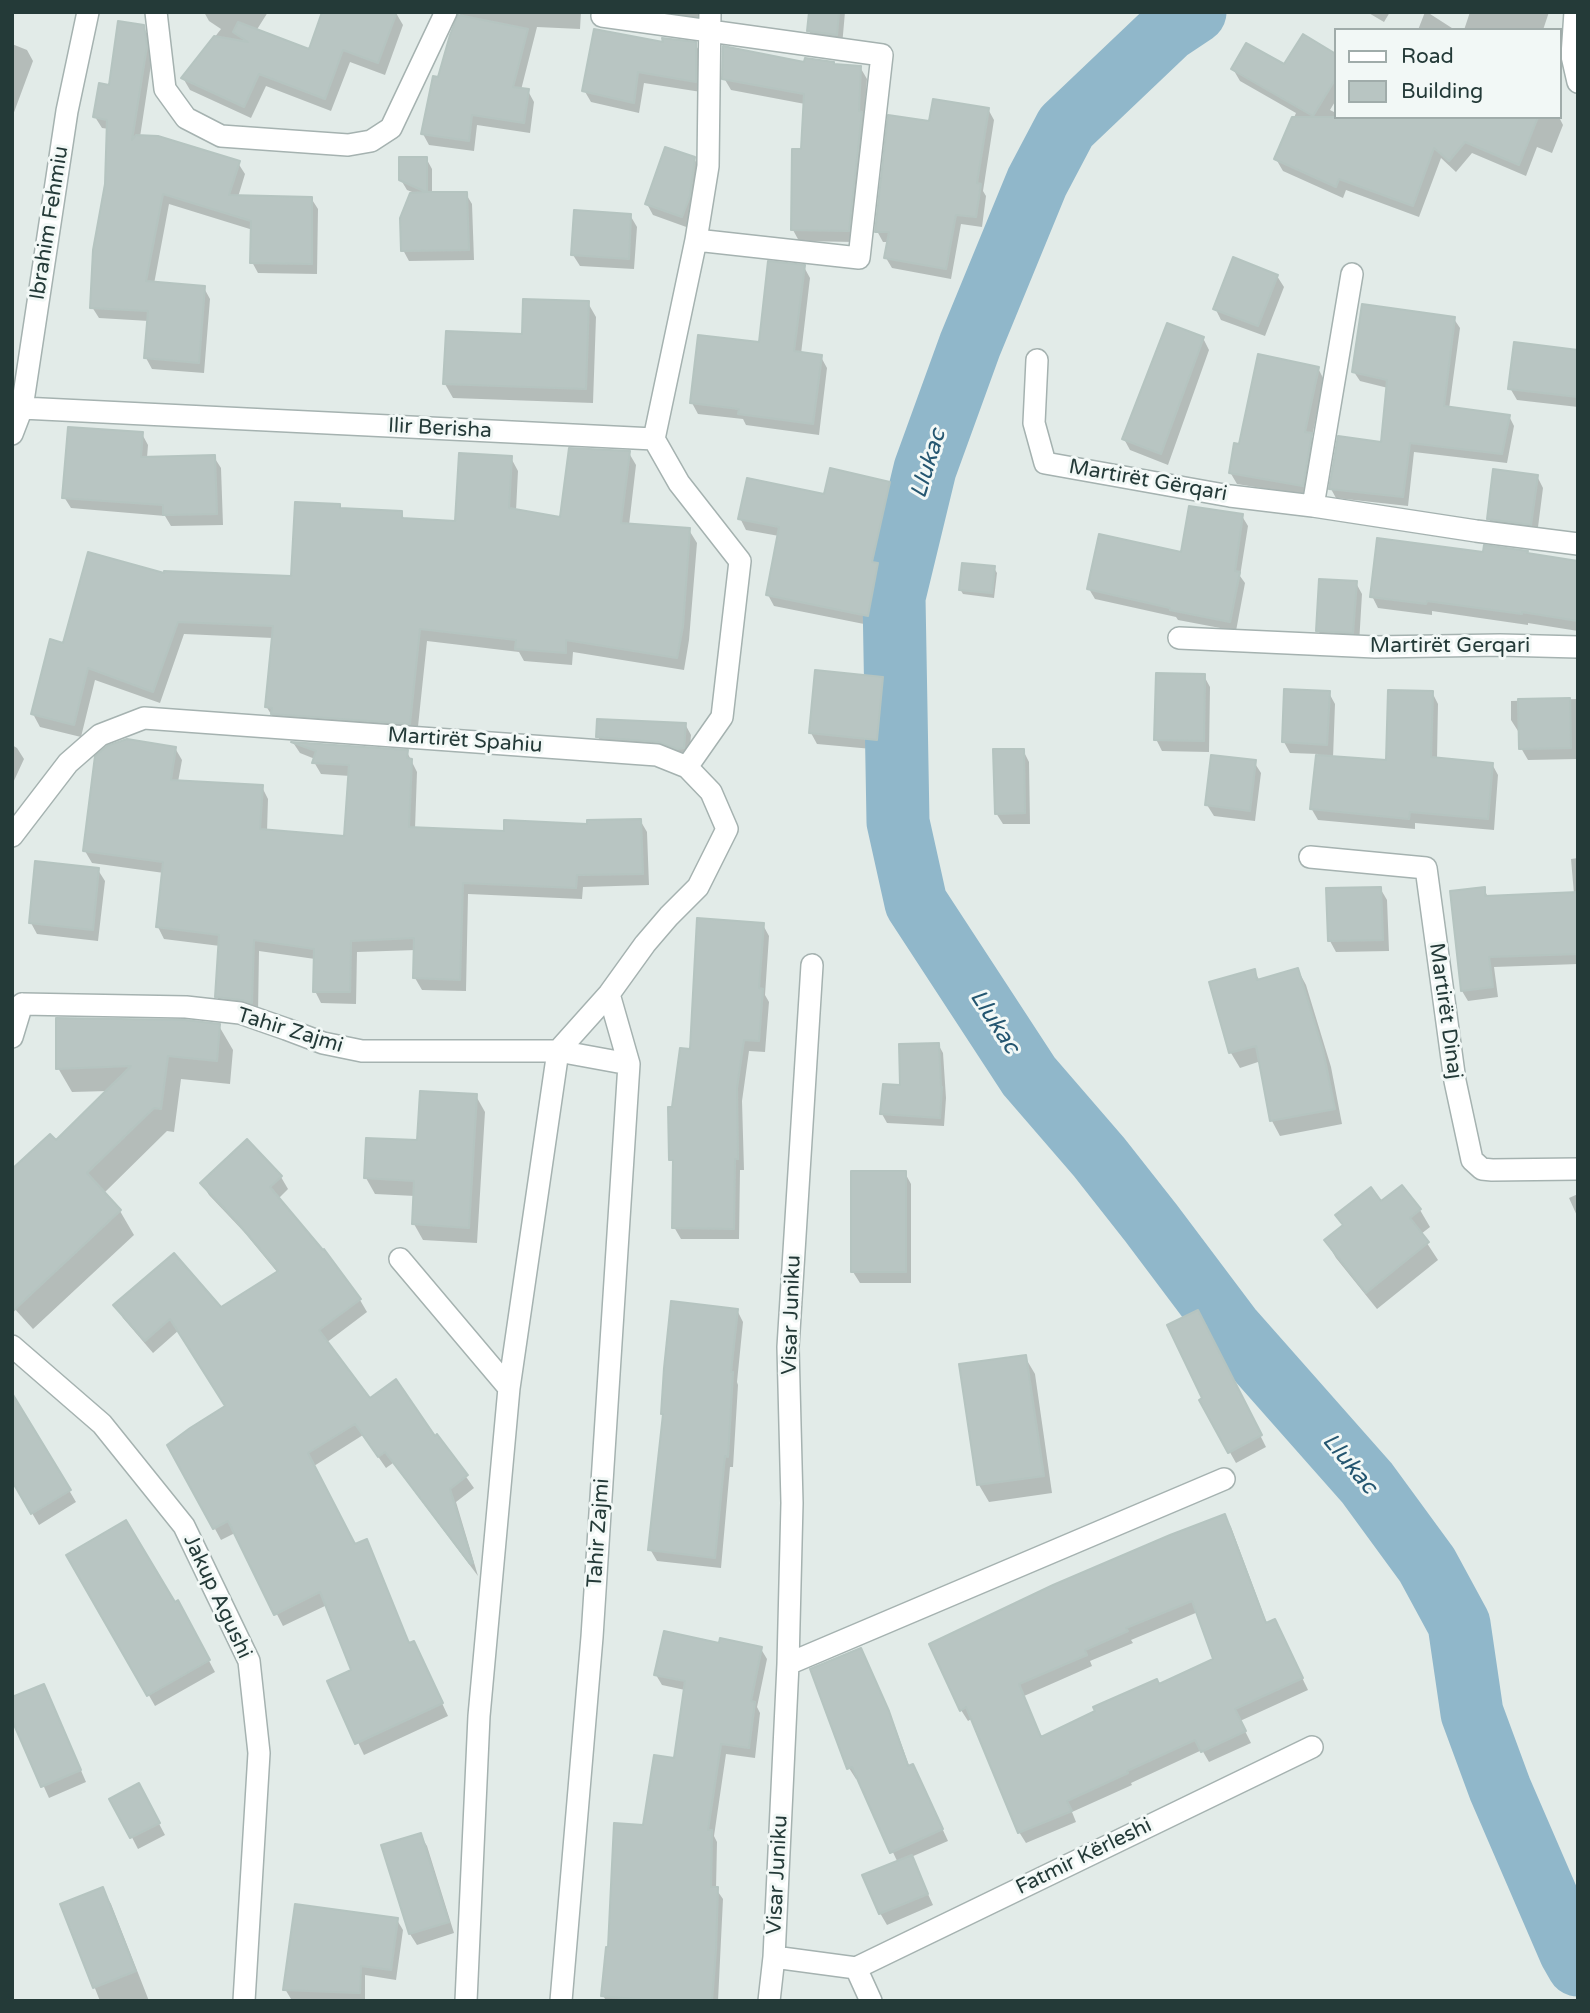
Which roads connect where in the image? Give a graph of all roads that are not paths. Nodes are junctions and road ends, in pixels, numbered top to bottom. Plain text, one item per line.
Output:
1 (88, 12) edge
2 (156, 12) edge
3 (446, 12) edge
4 (1575, 12) edge
5 (602, 16) dead end
6 (711, 22) edge
7 (1578, 82) edge
8 (696, 240) junction
9 (1352, 274) dead end
10 (1037, 360) dead end
11 (22, 408) junction
12 (12, 434) edge
13 (654, 439) junction
14 (1313, 506) junction
15 (1578, 544) edge
16 (1179, 638) dead end
17 (1578, 647) edge
18 (687, 767) junction
19 (12, 836) edge
20 (1310, 857) dead end
21 (812, 965) dead end
22 (609, 994) junction
23 (17, 999) edge
24 (12, 1037) edge
25 (558, 1051) junction
26 (629, 1064) junction
27 (1578, 1169) edge
28 (400, 1259) dead end
29 (12, 1346) edge
30 (509, 1388) junction
31 (1224, 1479) dead end
32 (788, 1664) junction
33 (1312, 1747) dead end
34 (774, 1957) junction
35 (856, 1968) junction
36 (244, 2001) edge
37 (466, 2001) edge
38 (561, 2001) edge
39 (769, 2001) edge
40 (870, 2001) edge

1 - 11 street, Ibrahim Fehmiu
2 - 3 street
4 - 7 street
5 - 6 street
6 - 8 street
6 - 8 street
8 - 13 street
9 - 14 street
10 - 14 street, Martirët Gërqari
11 - 12 street, Ibrahim Fehmiu
11 - 13 street, Ilir Berisha
13 - 18 street
14 - 15 street, Martirët Gërqari
16 - 17 street, Martirët Gerqari
18 - 19 street, Martirët Spahiu
18 - 22 street, Martirët Spahiu
20 - 27 street, Martirët Dinaj
21 - 32 street, Visar Juniku
22 - 25 street
22 - 26 street, Tahir Zajmi
23 - 24 street
23 - 25 street, Tahir Zajmi
25 - 26 street, Tahir Zajmi
25 - 30 street
26 - 38 street, Tahir Zajmi
28 - 30 street
29 - 36 street, Jakup Agushi
30 - 37 street
31 - 32 street
32 - 34 street, Visar Juniku
33 - 35 street, Fatmir Kërleshi
34 - 35 street
34 - 39 street, Visar Juniku
35 - 40 street

